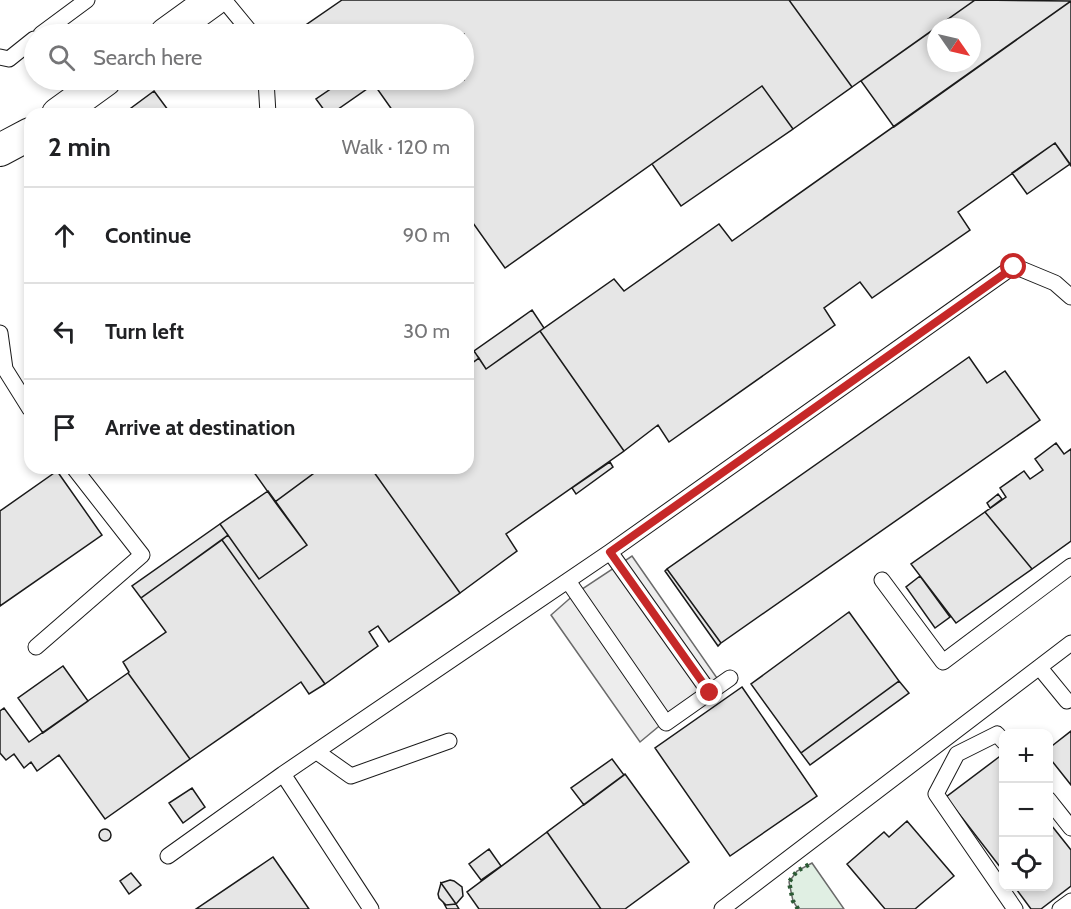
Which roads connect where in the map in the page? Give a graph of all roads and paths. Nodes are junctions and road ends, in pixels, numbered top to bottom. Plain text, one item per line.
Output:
1 (87, 0) edge
2 (213, 0) edge
3 (224, 0) edge
4 (55, 24) edge
5 (180, 24) edge
6 (244, 24) edge
7 (24, 47) edge
8 (0, 57) edge
9 (91, 90) edge
10 (267, 90) edge
11 (66, 108) edge
12 (268, 108) edge
13 (24, 137) edge
14 (0, 150) edge
15 (1071, 297) edge
16 (0, 333) edge
17 (24, 399) edge
18 (79, 474) edge
19 (610, 552) junction
20 (1071, 566) edge
21 (882, 580) dead end
22 (568, 581) junction
23 (1071, 644) edge
24 (36, 647) dead end
25 (1040, 668) junction
26 (730, 678) dead end
27 (710, 693) junction
28 (1067, 701) dead end
29 (999, 736) edge
30 (946, 739) junction
31 (449, 741) dead end
32 (317, 752) junction
33 (957, 754) junction
34 (283, 774) junction
35 (1053, 805) edge
36 (1071, 828) edge
37 (168, 856) dead end
38 (1071, 901) edge
39 (371, 909) edge
40 (722, 909) edge
41 (1015, 909) edge
42 (1060, 909) edge

1 - 4 lane
2 - 5 street
3 - 6 lane
7 - 8 lane
9 - 11 street
10 - 12 lane
13 - 14 street
15 - 19 lane
16 - 17 lane
18 - 24 lane
19 - 22 lane
19 - 27 lane
20 - 21 lane
22 - 27 lane
22 - 32 lane
23 - 25 lane
25 - 28 lane
25 - 30 lane
26 - 27 lane
29 - 33 lane
30 - 33 lane
30 - 40 lane
31 - 32 lane
32 - 34 lane
33 - 41 lane
34 - 37 lane
34 - 39 lane
35 - 36 lane
38 - 42 lane

